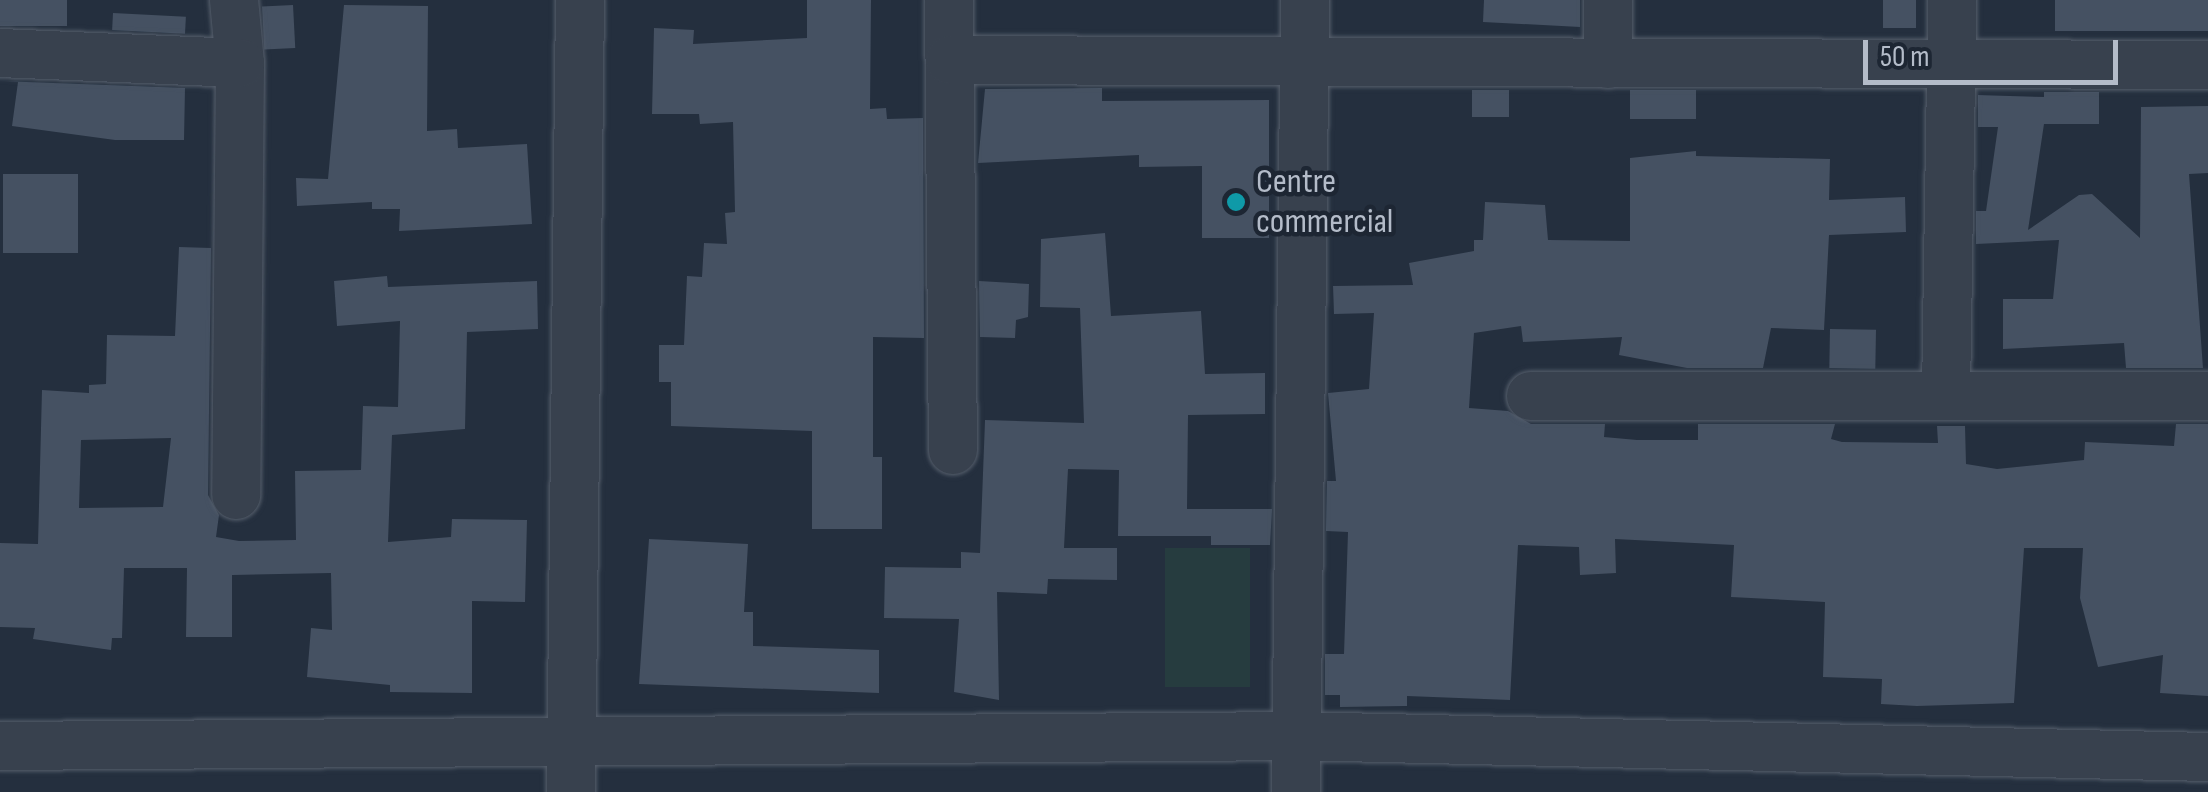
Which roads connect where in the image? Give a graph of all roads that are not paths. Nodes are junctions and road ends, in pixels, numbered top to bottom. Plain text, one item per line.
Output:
1 (234, 0) edge
2 (580, 0) edge
3 (949, 0) edge
4 (1305, 0) edge
5 (1608, 0) edge
6 (1952, 0) edge
7 (0, 53) edge
8 (950, 60) junction
9 (240, 62) junction
10 (1305, 62) junction
11 (1608, 64) junction
12 (1953, 65) junction
13 (2208, 65) edge
14 (1946, 394) junction
15 (1530, 396) dead end
16 (2208, 396) edge
17 (952, 450) dead end
18 (236, 495) dead end
19 (1297, 736) junction
20 (570, 741) junction
21 (0, 746) edge
22 (2208, 756) edge
23 (571, 792) edge
24 (1296, 792) edge

1 - 9 street
2 - 20 street
3 - 8 street
4 - 10 street
5 - 11 street
6 - 12 street
7 - 9 street
8 - 10 street
8 - 17 street
9 - 18 street
10 - 11 street
10 - 19 street
11 - 12 street
12 - 13 street
12 - 14 street
14 - 15 street
14 - 16 street
19 - 20 street
19 - 22 street
19 - 24 street
20 - 21 street
20 - 23 street

